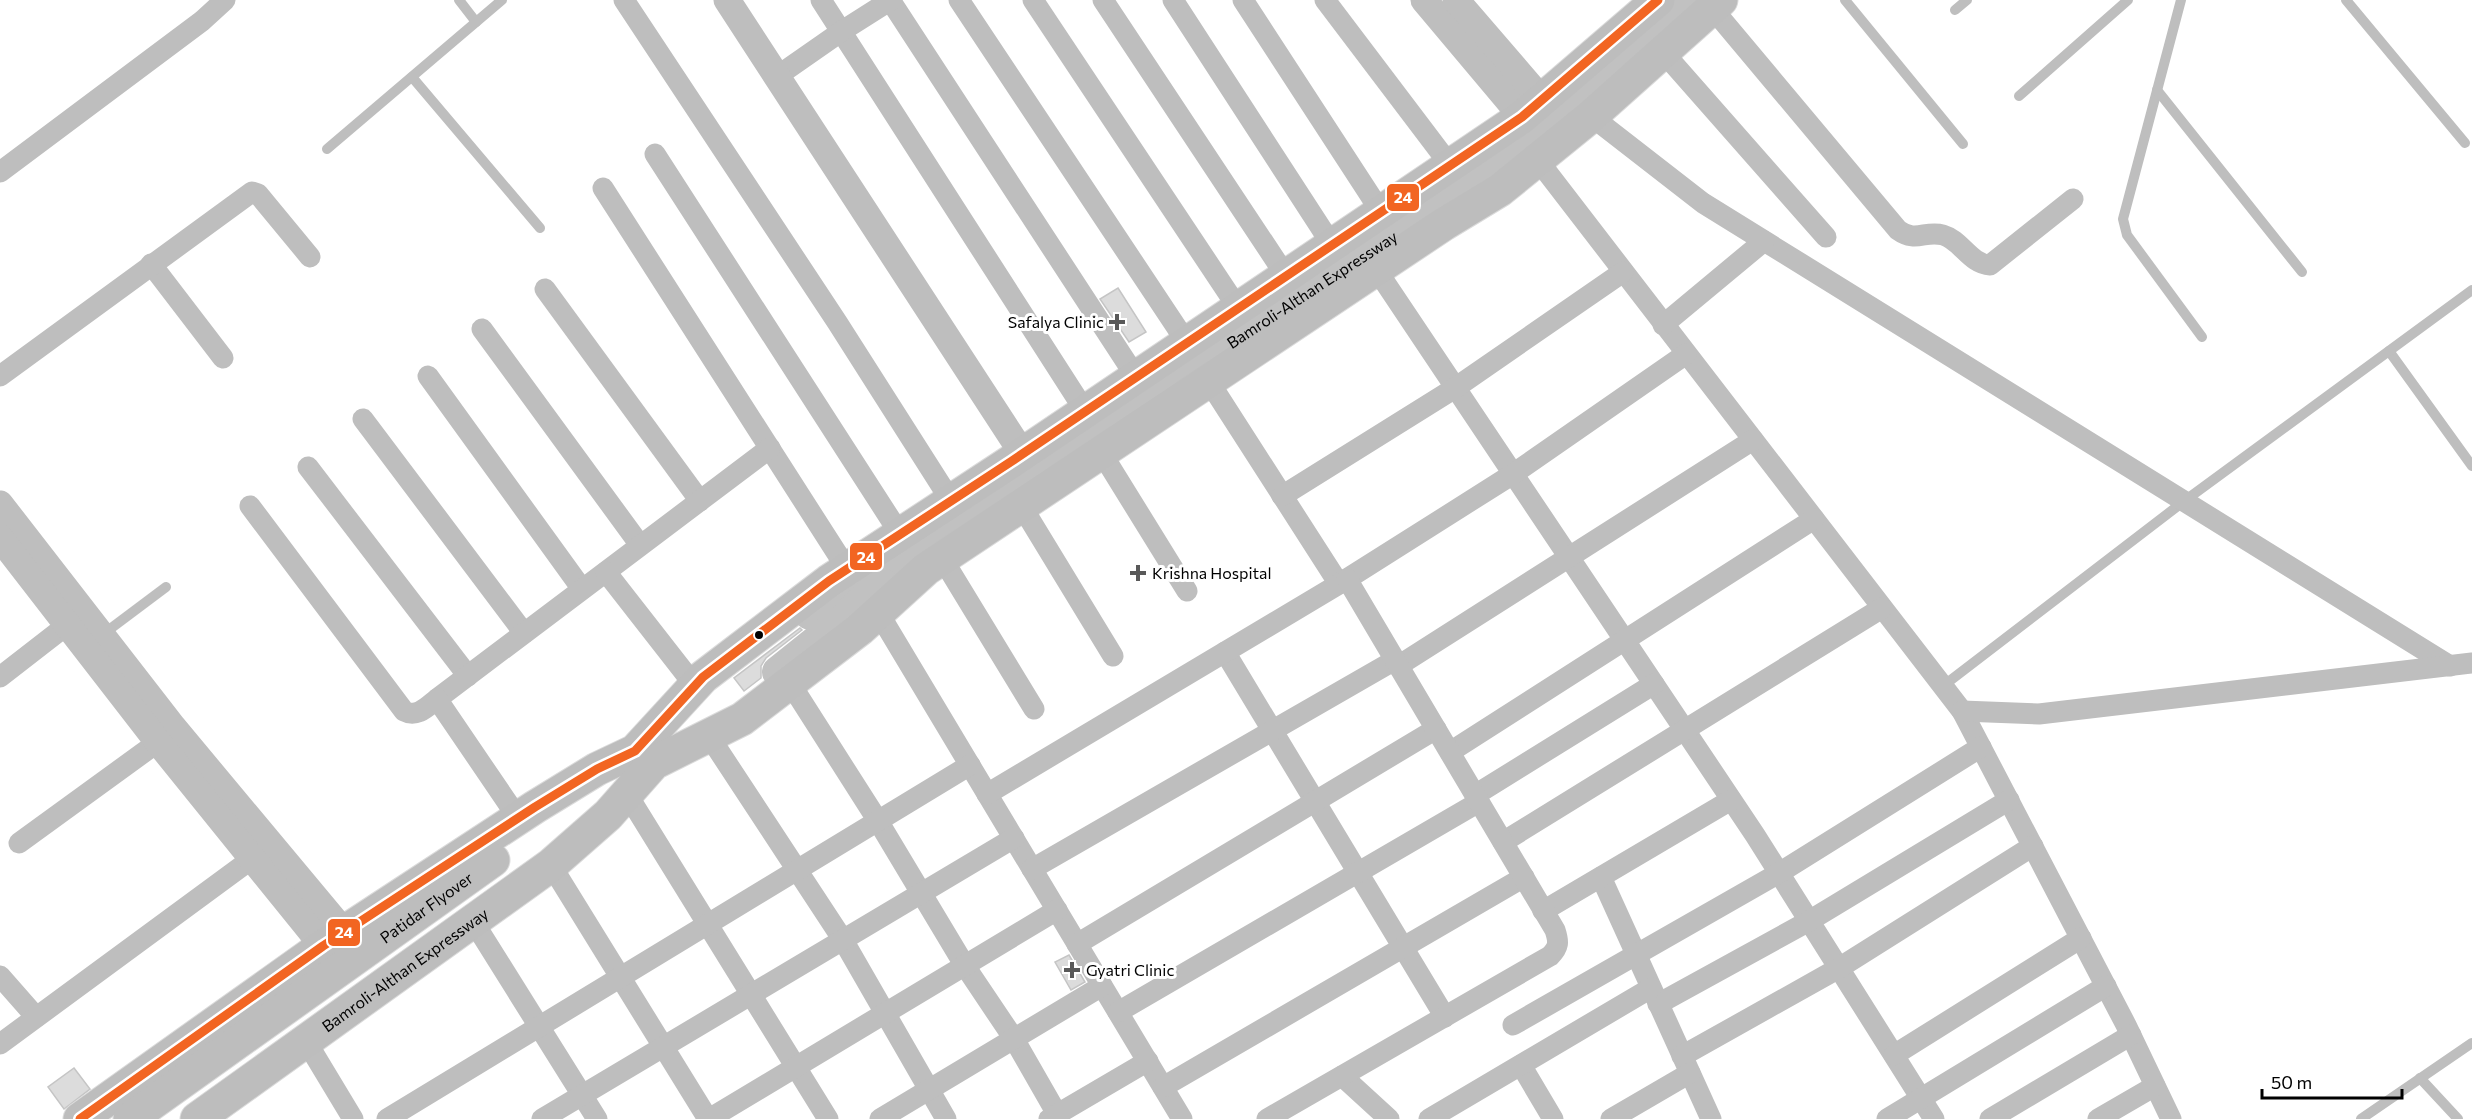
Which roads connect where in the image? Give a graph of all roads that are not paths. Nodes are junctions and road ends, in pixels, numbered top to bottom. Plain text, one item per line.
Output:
1 (225, 0) edge
2 (459, 0) edge
3 (502, 0) edge
4 (624, 0) edge
5 (727, 0) edge
6 (821, 0) edge
7 (891, 0) edge
8 (959, 0) edge
9 (1033, 0) edge
10 (1103, 0) edge
11 (1173, 0) edge
12 (1243, 0) edge
13 (1325, 0) edge
14 (1424, 0) edge
15 (1456, 0) edge
16 (1658, 0) edge
17 (1845, 0) edge
18 (1967, 0) edge
19 (2128, 0) edge
20 (2181, 0) edge
21 (2346, 0) edge
22 (1708, 3) edge
23 (1955, 10) dead end
24 (476, 22) junction
25 (842, 31) junction
26 (1663, 52) junction
27 (412, 77) junction
28 (776, 77) junction
29 (2157, 90) junction
30 (2019, 96) dead end
31 (1548, 124) junction
32 (2465, 143) dead end
33 (1963, 144) dead end
34 (327, 149) dead end
35 (656, 154) dead end
36 (1450, 165) junction
37 (0, 172) edge
38 (603, 188) dead end
39 (2073, 200) dead end
40 (1381, 212) junction
41 (540, 228) dead end
42 (1826, 237) dead end
43 (1764, 241) junction
44 (1332, 245) junction
45 (310, 257) dead end
46 (151, 264) junction
47 (1376, 269) junction
48 (1623, 272) junction
49 (2302, 272) dead end
50 (1286, 276) junction
51 (545, 289) dead end
52 (2472, 290) edge
53 (1238, 308) junction
54 (1664, 325) junction
55 (482, 329) dead end
56 (2202, 337) dead end
57 (1187, 343) junction
58 (2389, 351) junction
59 (1686, 354) junction
60 (224, 358) dead end
61 (0, 376) edge
62 (428, 376) dead end
63 (1136, 377) junction
64 (1208, 380) junction
65 (1455, 388) junction
66 (1085, 411) junction
67 (363, 419) dead end
68 (1753, 440) junction
69 (770, 448) junction
70 (1101, 452) junction
71 (2472, 466) edge
72 (308, 467) dead end
73 (1034, 470) junction
74 (1513, 474) junction
75 (1282, 496) junction
76 (700, 501) junction
77 (951, 501) junction
78 (2183, 502) junction
79 (0, 504) edge
80 (1021, 505) junction
81 (250, 506) dead end
82 (1814, 519) junction
83 (0, 538) edge
84 (640, 545) junction
85 (918, 548) junction
86 (1569, 558) junction
87 (847, 569) junction
88 (606, 572) junction
89 (1343, 582) junction
90 (166, 586) dead end
91 (582, 589) junction
92 (1187, 591) dead end
93 (1882, 608) junction
94 (878, 612) junction
95 (67, 625) junction
96 (525, 633) junction
97 (102, 635) junction
98 (1625, 641) junction
99 (1225, 652) junction
100 (1113, 656) dead end
101 (1396, 663) junction
102 (2472, 663) edge
103 (2450, 666) junction
104 (468, 676) junction
105 (0, 677) edge
106 (790, 683) junction
107 (1654, 684) junction
108 (694, 686) junction
109 (1943, 686) junction
110 (437, 699) junction
111 (1034, 709) dead end
112 (1962, 711) junction
113 (1436, 729) junction
114 (1684, 729) junction
115 (1273, 730) junction
116 (709, 736) junction
117 (158, 742) junction
118 (1981, 747) junction
119 (1450, 752) junction
120 (645, 757) junction
121 (970, 765) junction
122 (597, 769) joint
123 (987, 794) junction
124 (1477, 799) junction
125 (1731, 800) junction
126 (2009, 800) junction
127 (1316, 801) junction
128 (617, 804) junction
129 (878, 821) junction
130 (542, 837) junction
131 (1014, 838) junction
132 (1503, 842) junction
133 (19, 843) dead end
134 (2033, 846) junction
135 (253, 858) junction
136 (1032, 869) junction
137 (797, 870) junction
138 (1357, 873) junction
139 (1779, 873) junction
140 (1524, 877) junction
141 (1601, 877) junction
142 (920, 893) junction
143 (1057, 910) junction
144 (1544, 910) junction
145 (472, 921) junction
146 (1809, 921) junction
147 (708, 924) junction
148 (2081, 938) junction
149 (334, 939) junction
150 (843, 940) junction
151 (1077, 944) junction
152 (1404, 947) junction
153 (1636, 955) junction
154 (965, 966) junction
155 (1839, 968) junction
156 (0, 976) edge
157 (621, 977) junction
158 (1102, 986) junction
159 (2106, 986) junction
160 (752, 994) junction
161 (1655, 996) junction
162 (1118, 1012) junction
163 (885, 1014) junction
164 (36, 1017) junction
165 (1445, 1017) junction
166 (1513, 1025) dead end
167 (539, 1027) junction
168 (2131, 1035) junction
169 (1014, 1039) junction
170 (306, 1041) junction
171 (2472, 1043) edge
172 (0, 1044) edge
173 (664, 1046) junction
174 (1894, 1055) junction
175 (1148, 1061) junction
176 (1521, 1065) junction
177 (1686, 1065) junction
178 (797, 1066) junction
179 (1342, 1076) junction
180 (2420, 1078) junction
181 (2155, 1086) junction
182 (1163, 1087) junction
183 (929, 1090) junction
184 (582, 1095) junction
185 (1922, 1099) junction
186 (1053, 1117) edge
187 (80, 1119) edge
188 (130, 1119) edge
189 (170, 1119) edge
190 (197, 1119) edge
191 (353, 1119) edge
192 (387, 1119) edge
193 (542, 1119) edge
194 (597, 1119) edge
195 (709, 1119) edge
196 (828, 1119) edge
197 (880, 1119) edge
198 (946, 1119) edge
199 (1182, 1119) edge
200 (1267, 1119) edge
201 (1389, 1119) edge
202 (1429, 1119) edge
203 (1554, 1119) edge
204 (1611, 1119) edge
205 (1711, 1119) edge
206 (1887, 1119) edge
207 (1934, 1119) edge
208 (1990, 1119) edge
209 (2098, 1119) edge
210 (2171, 1119) edge
211 (2361, 1119) edge
212 (2458, 1119) edge

1 - 37 street
2 - 24 lane
3 - 24 lane
4 - 77 street
5 - 28 street
6 - 25 street
7 - 25 street
7 - 63 street
8 - 57 street
9 - 53 street
10 - 50 street
11 - 44 street
12 - 40 street
13 - 36 street
14 - 31 street
15 - 31 street
16 - 31 main road, Bamroli-Althan Expressway
17 - 33 lane
18 - 23 lane
19 - 30 lane
20 - 29 lane
21 - 32 lane
22 - 26 main road
22 - 31 main road, Bamroli-Althan Expressway
22 - 39 street
24 - 27 lane
25 - 28 street
25 - 66 street
26 - 31 main road
26 - 42 street
27 - 34 lane
27 - 41 lane
28 - 73 street
29 - 49 lane
29 - 56 lane
31 - 36 main road, Bamroli-Althan Expressway
31 - 43 street
31 - 47 main road
31 - 48 street
31 - 73 main road, Bamroli-Althan Expressway
35 - 85 street
36 - 40 main road, Bamroli-Althan Expressway
38 - 69 street
40 - 44 main road, Bamroli-Althan Expressway
43 - 54 street
43 - 78 street
44 - 50 main road, Bamroli-Althan Expressway
45 - 46 street
46 - 60 street
46 - 61 street
47 - 64 main road
47 - 65 street
48 - 54 street
48 - 65 street
50 - 53 main road, Bamroli-Althan Expressway
51 - 76 street
52 - 58 lane
53 - 57 main road, Bamroli-Althan Expressway
54 - 59 street
55 - 84 street
57 - 63 main road, Bamroli-Althan Expressway
58 - 71 lane
58 - 78 lane
59 - 68 street
59 - 74 street
62 - 91 street
63 - 66 main road, Bamroli-Althan Expressway
64 - 70 main road
64 - 75 street
65 - 74 street
65 - 75 street
66 - 73 main road, Bamroli-Althan Expressway
67 - 96 street
68 - 82 street
68 - 86 street
69 - 76 street
69 - 87 street
70 - 73 main road
70 - 92 street
72 - 104 street
73 - 77 main road, Bamroli-Althan Expressway
73 - 80 main road
73 - 85 main road, Bamroli-Althan Expressway
74 - 86 street
74 - 89 street
75 - 89 street
76 - 84 street
77 - 85 main road, Bamroli-Althan Expressway
78 - 103 street
78 - 109 lane
79 - 97 street
80 - 85 main road
80 - 100 street
81 - 110 street
82 - 93 street
82 - 98 street
83 - 95 street
84 - 88 street
85 - 87 main road, Bamroli-Althan Expressway
85 - 94 main road
85 - 111 street
85 - 120 main road
86 - 98 street
86 - 101 street
87 - 108 main road, Bamroli-Althan Expressway
88 - 91 street
88 - 108 street
89 - 99 street
89 - 101 street
90 - 97 lane
91 - 96 street
93 - 109 street
93 - 114 street
94 - 106 main road
94 - 121 street
95 - 105 street
95 - 117 street
96 - 104 street
97 - 149 street
98 - 107 street
98 - 119 street
99 - 115 street
99 - 123 street
101 - 113 street
101 - 115 street
102 - 103 street
103 - 112 street
104 - 110 street
106 - 116 main road
106 - 129 street
107 - 114 street
107 - 124 street
108 - 120 main road, Bamroli-Althan Expressway
109 - 112 street
110 - 130 street
112 - 118 street
113 - 119 street
113 - 127 street
114 - 125 street
114 - 132 street
115 - 127 street
115 - 136 street
116 - 120 main road
116 - 137 street
117 - 133 street
117 - 135 street
118 - 126 street
118 - 139 street
119 - 124 street
120 - 122 main road, Bamroli-Althan Expressway
120 - 128 main road, Patidar Flyover
121 - 123 street
121 - 129 street
122 - 130 main road, Patidar Flyover
123 - 131 street
124 - 132 street
124 - 138 street
125 - 139 street
125 - 141 street
126 - 134 street
126 - 146 street
127 - 138 street
127 - 151 street
128 - 130 main road, Patidar Flyover
128 - 147 street
129 - 137 street
129 - 142 street
130 - 145 main road, Bamroli-Althan Expressway
130 - 149 main road
130 - 157 street
130 - 188 main road, Patidar Flyover
130 - 189 main road, Patidar Flyover
131 - 136 street
131 - 142 street
132 - 140 street
134 - 148 street
134 - 155 street
135 - 149 street
135 - 164 street
136 - 143 street
137 - 147 street
137 - 150 street
138 - 152 street
138 - 162 street
139 - 146 street
139 - 153 street
140 - 144 street
140 - 152 street
141 - 144 street
141 - 153 street
142 - 150 street
142 - 154 street
143 - 151 street
143 - 154 street
144 - 165 street
145 - 167 street
145 - 170 main road, Bamroli-Althan Expressway
146 - 155 street
146 - 161 street
147 - 157 street
147 - 160 street
148 - 159 street
148 - 174 street
149 - 187 main road
150 - 160 street
150 - 163 street
151 - 158 street
152 - 165 street
152 - 182 street
153 - 161 street
153 - 166 street
154 - 163 street
154 - 169 street
155 - 174 street
155 - 177 street
156 - 164 street
157 - 167 street
157 - 173 street
158 - 162 street
158 - 169 street
159 - 168 street
159 - 185 street
160 - 173 street
160 - 178 street
161 - 176 street
161 - 177 street
162 - 175 street
163 - 178 street
163 - 183 street
164 - 172 street
165 - 179 street
167 - 184 street
167 - 192 street
168 - 181 street
168 - 208 street
169 - 183 street
169 - 186 street
170 - 190 main road, Bamroli-Althan Expressway
170 - 191 street
171 - 180 lane
173 - 184 street
173 - 195 street
174 - 185 street
175 - 182 street
175 - 186 street
176 - 202 street
176 - 203 street
177 - 204 street
177 - 205 street
178 - 195 street
178 - 196 street
179 - 200 street
179 - 201 street
180 - 211 lane
180 - 212 lane
181 - 209 street
181 - 210 street
182 - 199 street
183 - 197 street
183 - 198 street
184 - 193 street
184 - 194 street
185 - 206 street
185 - 207 street

